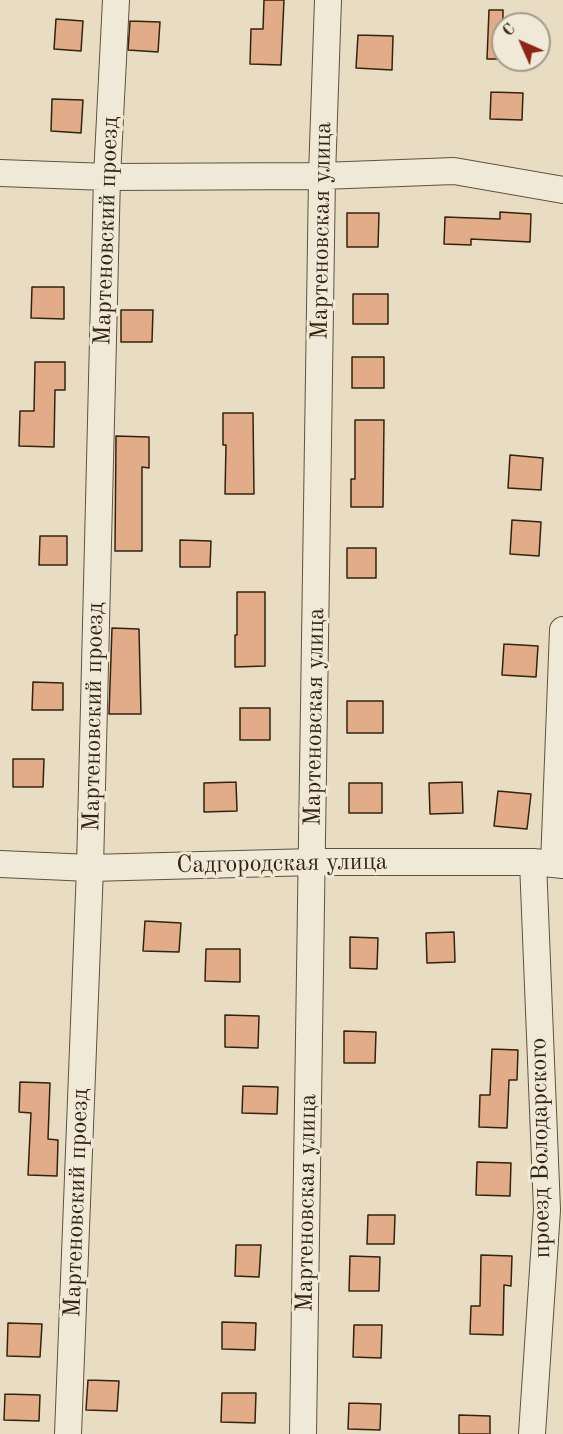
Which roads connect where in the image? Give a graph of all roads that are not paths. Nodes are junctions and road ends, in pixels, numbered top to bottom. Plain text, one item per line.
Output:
1 (116, 0) edge
2 (328, 0) edge
3 (0, 173) edge
4 (322, 176) junction
5 (107, 177) junction
6 (563, 190) edge
7 (563, 630) edge
8 (313, 862) junction
9 (0, 864) edge
10 (550, 864) edge
11 (90, 868) junction
12 (68, 1434) edge
13 (303, 1434) edge
14 (532, 1434) edge

1 - 5 street, Мартеновский проезд
2 - 4 street, Мартеновская улица
3 - 5 street
4 - 5 street
4 - 6 street
4 - 8 street, Мартеновская улица
5 - 11 street, Мартеновский проезд
7 - 10 street, проезд Володарского
8 - 10 street, Садгородская улица
8 - 11 street, Садгородская улица
8 - 13 street, Мартеновская улица
9 - 11 street, Садгородская улица
10 - 14 street, проезд Володарского
11 - 12 street, Мартеновский проезд

